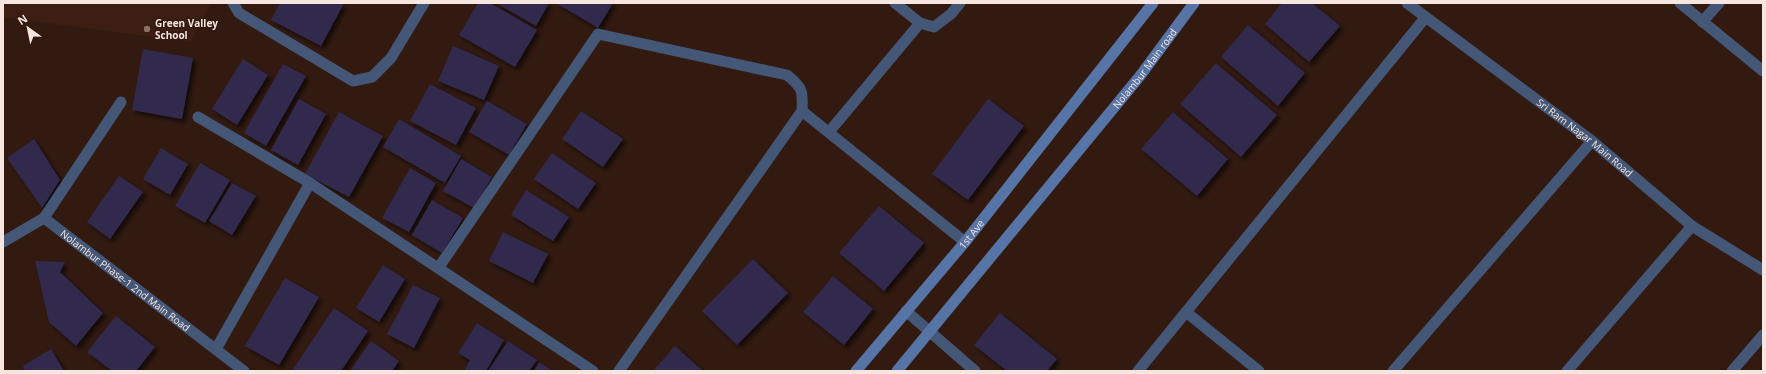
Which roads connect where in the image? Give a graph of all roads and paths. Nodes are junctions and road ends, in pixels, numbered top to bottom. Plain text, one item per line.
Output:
1 (233, 3) edge
2 (424, 3) edge
3 (895, 3) edge
4 (960, 3) edge
5 (1153, 3) edge
6 (1194, 3) edge
7 (1407, 3) edge
8 (1680, 3) edge
9 (1719, 3) edge
10 (1425, 18) junction
11 (1702, 22) junction
12 (920, 23) junction
13 (1763, 72) edge
14 (121, 102) dead end
15 (802, 111) junction
16 (198, 117) dead end
17 (829, 132) junction
18 (1592, 141) junction
19 (310, 183) junction
20 (44, 218) junction
21 (1692, 226) junction
22 (3, 242) edge
23 (964, 242) junction
24 (439, 267) junction
25 (1763, 270) edge
26 (906, 311) junction
27 (1186, 312) junction
28 (929, 331) junction
29 (1763, 335) edge
30 (216, 349) junction
31 (244, 371) edge
32 (593, 371) edge
33 (620, 371) edge
34 (856, 371) edge
35 (897, 371) edge
36 (975, 371) edge
37 (1138, 371) edge
38 (1259, 371) edge
39 (1393, 371) edge
40 (1566, 371) edge
41 (1732, 371) edge

1 - 2 street
3 - 12 street
4 - 12 street
5 - 23 main road, 1st Ave
6 - 28 main road, Nolambur Main road
7 - 10 street, Sri Ram Nagar Main Road
8 - 11 street
9 - 11 street
10 - 18 street, Sri Ram Nagar Main Road
10 - 27 street
11 - 13 street
12 - 17 street
14 - 20 street
15 - 17 street
15 - 24 street
15 - 33 street
16 - 19 street
17 - 23 street
18 - 21 street, Sri Ram Nagar Main Road
18 - 39 street
19 - 24 street
19 - 30 street
20 - 22 street
20 - 30 street, Nolambur Phase-1 2nd Main Road
21 - 25 street, Sri Ram Nagar Main Road
21 - 40 street
23 - 26 main road, 1st Ave
24 - 32 street
26 - 28 street
26 - 34 main road, 1st Ave
27 - 37 street
27 - 38 street
28 - 35 main road, Nolambur Main road
28 - 36 street
29 - 41 street
30 - 31 street, Nolambur Phase-1 2nd Main Road

